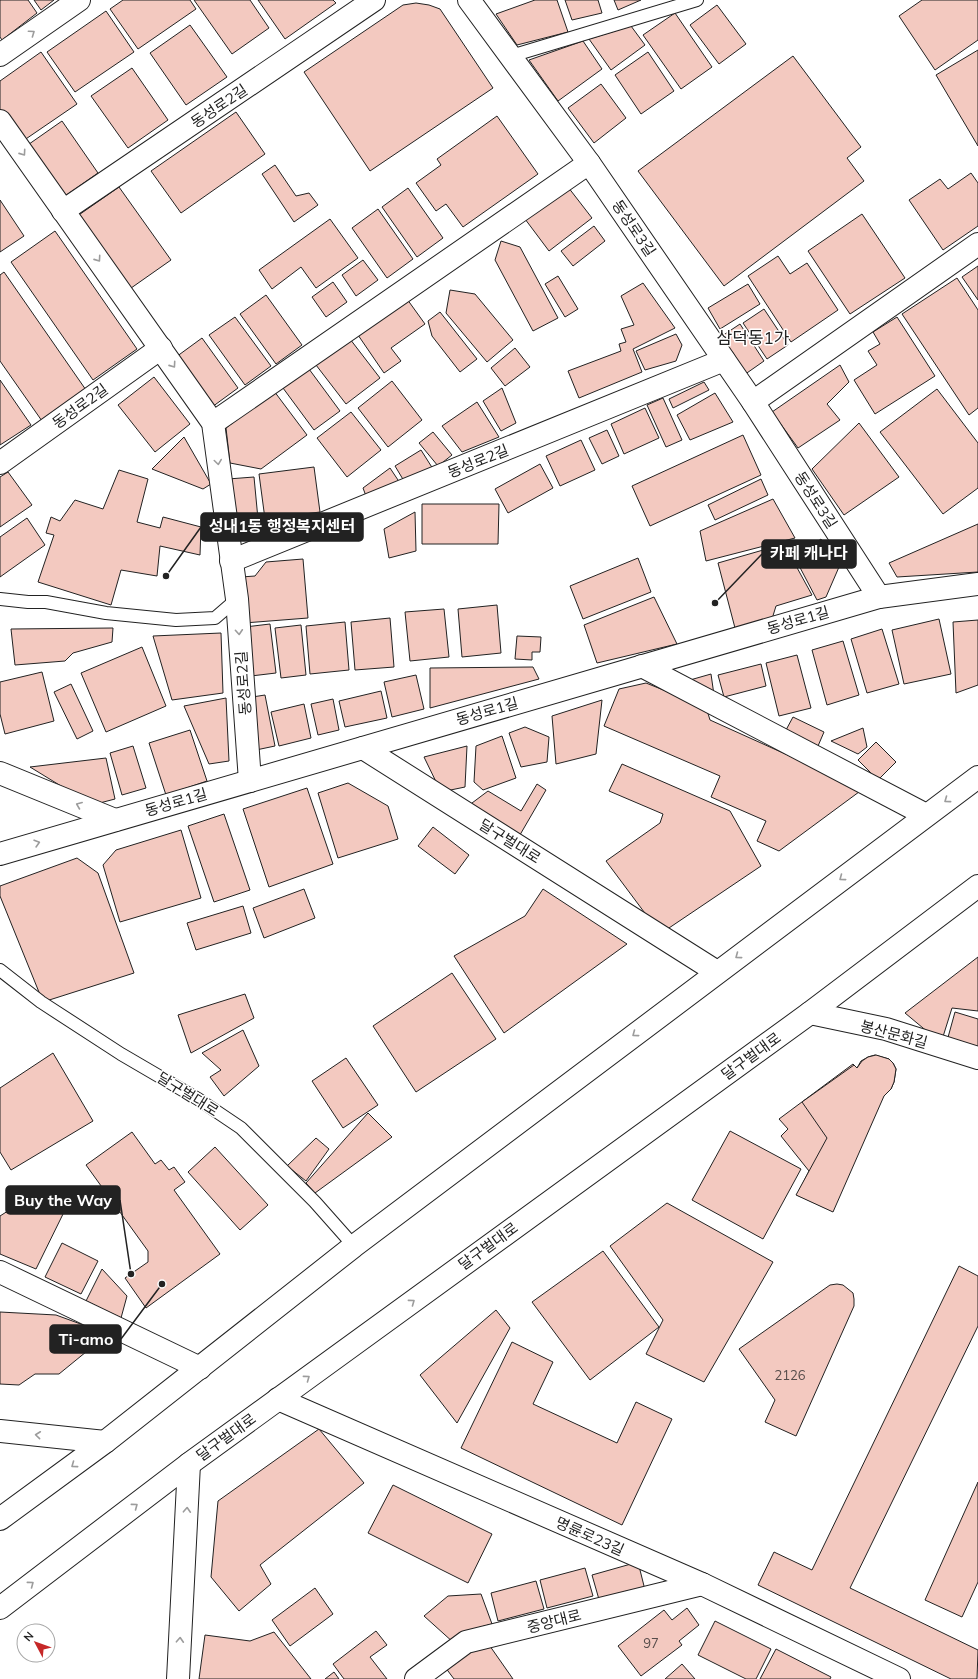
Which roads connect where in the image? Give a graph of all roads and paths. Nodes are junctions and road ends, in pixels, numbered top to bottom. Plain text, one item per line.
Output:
1 (79, 0) edge
2 (374, 0) edge
3 (469, 0) edge
4 (697, 0) edge
5 (0, 55) edge
6 (511, 56) junction
7 (0, 121) edge
8 (589, 163) junction
9 (63, 211) junction
10 (978, 244) edge
11 (160, 348) junction
12 (724, 360) junction
13 (753, 402) junction
14 (213, 423) junction
15 (0, 463) edge
16 (231, 561) junction
17 (978, 584) edge
18 (879, 597) junction
19 (0, 599) edge
20 (237, 599) junction
21 (642, 666) junction
22 (363, 748) junction
23 (0, 773) edge
24 (978, 777) edge
25 (250, 781) junction
26 (926, 815) junction
27 (115, 820) junction
28 (0, 854) edge
29 (978, 886) edge
30 (0, 970) edge
31 (717, 972) junction
32 (810, 1013) junction
33 (978, 1058) edge
34 (354, 1246) junction
35 (0, 1272) edge
36 (200, 1368) junction
37 (278, 1399) junction
38 (0, 1432) edge
39 (105, 1442) junction
40 (189, 1464) junction
41 (0, 1519) edge
42 (702, 1584) junction
43 (0, 1608) edge
44 (178, 1679) edge
45 (416, 1679) edge
46 (898, 1679) edge

5 -> 1 street
2 - 9 street, 동성로2길
3 - 6 street, 동성로3길
4 - 6 lane
6 - 8 street, 동성로3길
7 -> 9 street, 동성로2길
8 - 12 street, 동성로3길
8 - 14 street
9 -> 11 street, 동성로2길
10 - 13 street
11 -> 14 street, 동성로2길
11 - 15 street, 동성로2길
12 - 13 street, 동성로3길
12 - 16 street, 동성로2길
13 - 18 street, 동성로3길
14 -> 16 street, 동성로2길
16 - 20 street, 동성로2길
17 - 18 street, 동성로1길
18 - 21 street, 동성로1길
19 - 20 lane
20 -> 25 street, 동성로2길
21 - 22 street, 동성로1길
21 - 26 street
22 - 25 street, 동성로1길
22 - 31 street, 달구벌대로
27 -> 23 street
24 -> 26 street
25 - 27 street, 동성로1길
26 -> 31 street
28 -> 27 street, 동성로1길
29 - 32 street, 달구벌대로
30 - 34 lane, 달구벌대로
31 -> 34 street
32 - 33 street, 봉산문화길
37 -> 32 street, 달구벌대로
34 - 36 street
35 - 36 street
36 - 39 street
37 - 40 street, 달구벌대로
37 - 42 street, 명륜로23길
39 -> 38 street
39 -> 41 street
43 -> 40 street, 달구벌대로
44 -> 40 street
42 - 45 street, 중앙대로
42 - 46 street, 명륜로23길

